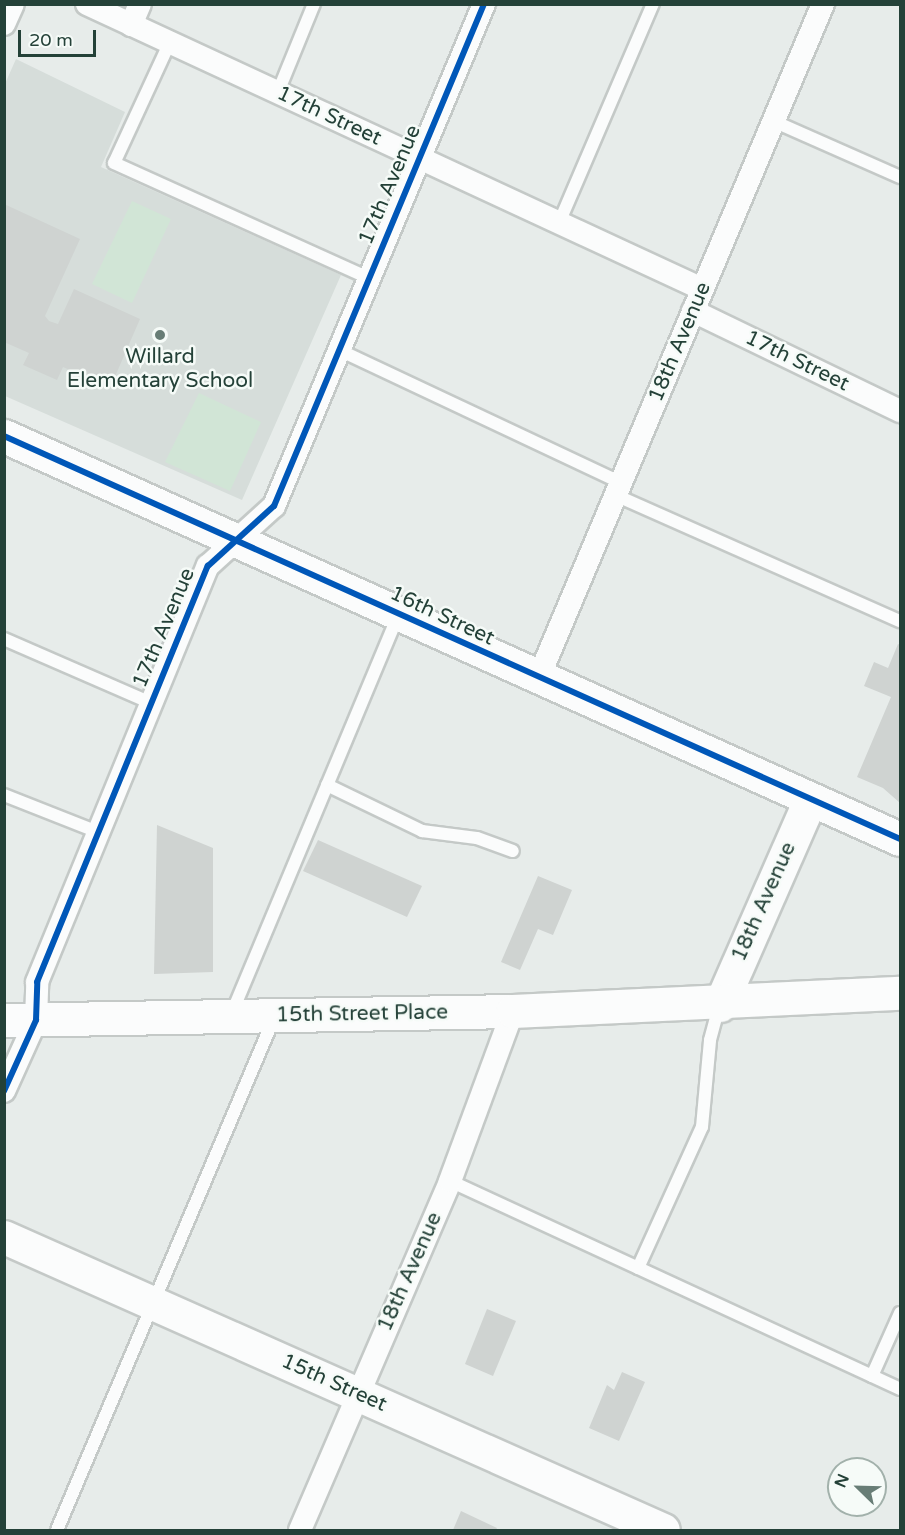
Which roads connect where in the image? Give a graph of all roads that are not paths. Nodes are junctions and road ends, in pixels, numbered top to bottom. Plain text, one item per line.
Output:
1 (13, 4) edge
2 (87, 4) edge
3 (140, 4) edge
4 (314, 4) edge
5 (484, 4) edge
6 (653, 4) edge
7 (823, 4) edge
8 (4, 24) edge
9 (131, 25) junction
10 (170, 42) junction
11 (278, 92) junction
12 (773, 121) junction
13 (419, 158) junction
14 (900, 177) edge
15 (559, 223) junction
16 (369, 278) junction
17 (702, 289) junction
18 (693, 311) junction
19 (339, 350) junction
20 (900, 411) edge
21 (4, 436) edge
22 (618, 489) junction
23 (238, 540) junction
24 (399, 614) junction
25 (900, 621) edge
26 (4, 639) edge
27 (538, 679) junction
28 (151, 703) junction
29 (327, 785) junction
30 (4, 795) edge
31 (810, 800) junction
32 (98, 832) junction
33 (900, 839) edge
34 (513, 851) dead end
35 (900, 993) edge
36 (720, 1005) junction
37 (513, 1011) junction
38 (900, 1014) edge
39 (231, 1016) junction
40 (275, 1016) junction
41 (20, 1020) edge
42 (4, 1091) edge
43 (450, 1181) junction
44 (4, 1237) edge
45 (638, 1268) junction
46 (153, 1303) junction
47 (900, 1313) edge
48 (872, 1376) junction
49 (900, 1389) edge
50 (357, 1394) junction
51 (57, 1530) edge
52 (300, 1530) edge
53 (663, 1530) edge

1 - 8 street
2 - 9 street, 17th Street
3 - 9 street
4 - 11 lane
5 - 13 street, 17th Avenue
6 - 15 lane
7 - 12 street, 18th Avenue
9 - 10 street, 17th Street
10 - 11 street, 17th Street
10 - 16 lane
11 - 13 street, 17th Street
12 - 14 lane
12 - 17 street, 18th Avenue
13 - 15 street, 17th Street
13 - 16 street, 17th Avenue
15 - 17 street, 17th Street
16 - 19 street, 17th Avenue
17 - 18 street, 18th Avenue
18 - 20 street, 17th Street
18 - 22 street, 18th Avenue
19 - 22 lane
19 - 23 street, 17th Avenue
21 - 23 street, 16th Street
22 - 25 lane
22 - 27 street, 18th Avenue
23 - 24 street, 16th Street
23 - 28 street, 17th Avenue
24 - 27 street, 16th Street
24 - 29 lane
26 - 28 lane
27 - 31 street, 16th Street
28 - 32 street, 17th Avenue
29 - 34 lane
29 - 39 lane
30 - 32 lane
31 - 33 street, 16th Street
31 - 36 street, 18th Avenue
32 - 41 street, 17th Avenue
35 - 36 street, 15th Street Place
36 - 37 street, 15th Street Place
36 - 38 street, 15th Street Place
36 - 45 lane
37 - 40 street, 15th Street Place
37 - 43 street, 18th Avenue
39 - 40 street, 15th Street Place
39 - 41 street, 15th Street Place
40 - 46 lane
41 - 42 street, 17th Avenue
43 - 45 lane
43 - 50 street, 18th Avenue
44 - 46 street, 15th Street
45 - 48 lane
46 - 50 street, 15th Street
46 - 51 lane
47 - 48 lane
48 - 49 lane
50 - 52 street, 18th Avenue
50 - 53 street, 15th Street

